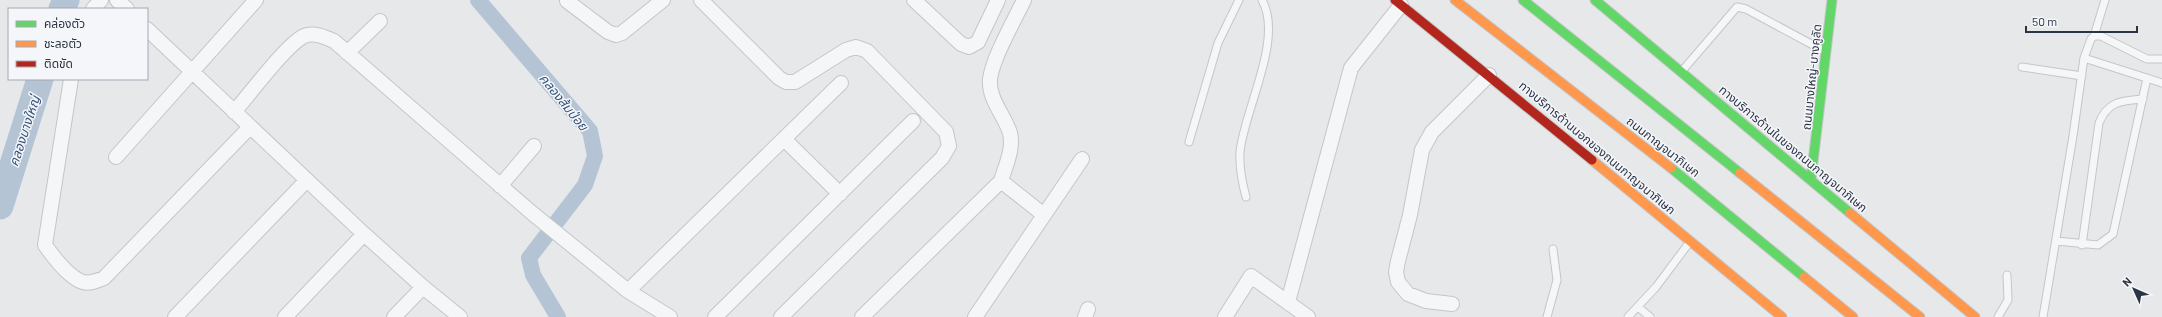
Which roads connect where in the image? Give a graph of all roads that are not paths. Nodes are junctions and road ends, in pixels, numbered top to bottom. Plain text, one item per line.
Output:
1 (101, 0) edge
2 (117, 0) edge
3 (256, 0) edge
4 (663, 0) edge
5 (701, 0) edge
6 (914, 0) edge
7 (998, 0) edge
8 (1024, 0) edge
9 (1239, 0) edge
10 (1262, 0) edge
11 (1455, 0) edge
12 (1523, 0) edge
13 (1595, 0) edge
14 (1832, 0) edge
15 (2105, 0) edge
16 (567, 1) dead end
17 (1398, 2) edge
18 (94, 8) edge
19 (126, 8) edge
20 (380, 21) dead end
21 (148, 30) edge
22 (2094, 36) junction
23 (1826, 52) junction
24 (348, 53) junction
25 (2084, 58) junction
26 (2162, 59) edge
27 (2022, 67) dead end
28 (1682, 71) junction
29 (192, 72) junction
30 (1489, 75) junction
31 (2082, 76) junction
32 (2147, 78) junction
33 (71, 80) edge
34 (841, 83) dead end
35 (2162, 83) edge
36 (2143, 99) junction
37 (234, 112) junction
38 (913, 121) dead end
39 (250, 127) junction
40 (784, 139) junction
41 (1189, 142) dead end
42 (534, 146) dead end
43 (116, 157) dead end
44 (1082, 159) dead end
45 (1811, 179) junction
46 (306, 180) junction
47 (1001, 181) junction
48 (500, 186) junction
49 (840, 194) junction
50 (1246, 197) dead end
51 (1044, 216) junction
52 (364, 234) junction
53 (2056, 241) junction
54 (1691, 242) junction
55 (2082, 244) junction
56 (1553, 249) dead end
57 (2007, 275) dead end
58 (423, 286) junction
59 (628, 291) junction
60 (1288, 302) junction
61 (1452, 304) dead end
62 (1638, 307) junction
63 (175, 317) edge
64 (285, 317) edge
65 (394, 317) edge
66 (460, 317) edge
67 (670, 317) edge
68 (715, 317) edge
69 (781, 317) edge
70 (862, 317) edge
71 (975, 317) edge
72 (1225, 317) edge
73 (1308, 317) edge
74 (1547, 317) edge
75 (1628, 317) edge
76 (1650, 317) edge
77 (1782, 317) edge
78 (1853, 317) edge
79 (1920, 317) edge
80 (1975, 317) edge
81 (1998, 317) edge
82 (2043, 317) edge

1 - 18 street
2 - 19 street
3 - 29 street
4 - 16 street
5 - 69 street
6 - 7 street
8 - 47 street
9 - 41 lane
10 - 50 lane
11 - 78 main road, ถนนกาญจนาภิเษก
12 - 79 main road
13 - 28 main road, ทางบริการด้านในของถนนกาญจนาภิเษก
14 - 23 main road, ถนนบางใหญ่-บางคูลัด
15 - 22 lane
17 - 30 main road, ทางบริการด้านนอกของถนนกาญจนาภิเษก
17 - 60 street
20 - 24 street
21 - 29 street
22 - 25 lane
22 - 26 lane
23 - 28 lane
23 - 45 main road, ถนนบางใหญ่-บางคูลัด
24 - 37 street
24 - 48 street
25 - 31 lane
25 - 32 lane
27 - 31 lane
28 - 45 main road, ทางบริการด้านในของถนนกาญจนาภิเษก
29 - 37 street
29 - 43 street
30 - 54 main road, ทางบริการด้านนอกของถนนกาญจนาภิเษก
30 - 61 street
31 - 53 lane
32 - 35 lane
32 - 36 lane
33 - 39 street
34 - 40 street
36 - 55 lane
36 - 55 lane
37 - 39 street
38 - 49 street
39 - 46 street
40 - 49 street
40 - 59 street
42 - 48 street
44 - 51 street
45 - 80 main road, ทางบริการด้านในของถนนกาญจนาภิเษก
46 - 52 street
46 - 63 street
47 - 51 street
47 - 70 street
48 - 59 street
49 - 68 street
51 - 71 street
52 - 58 street
52 - 64 street
53 - 55 lane
53 - 82 lane
54 - 62 lane
54 - 77 main road, ทางบริการด้านนอกของถนนกาญจนาภิเษก
56 - 74 lane
57 - 81 lane
58 - 65 street
58 - 66 street
59 - 67 street
60 - 72 street
60 - 73 street
62 - 75 lane
62 - 76 lane

